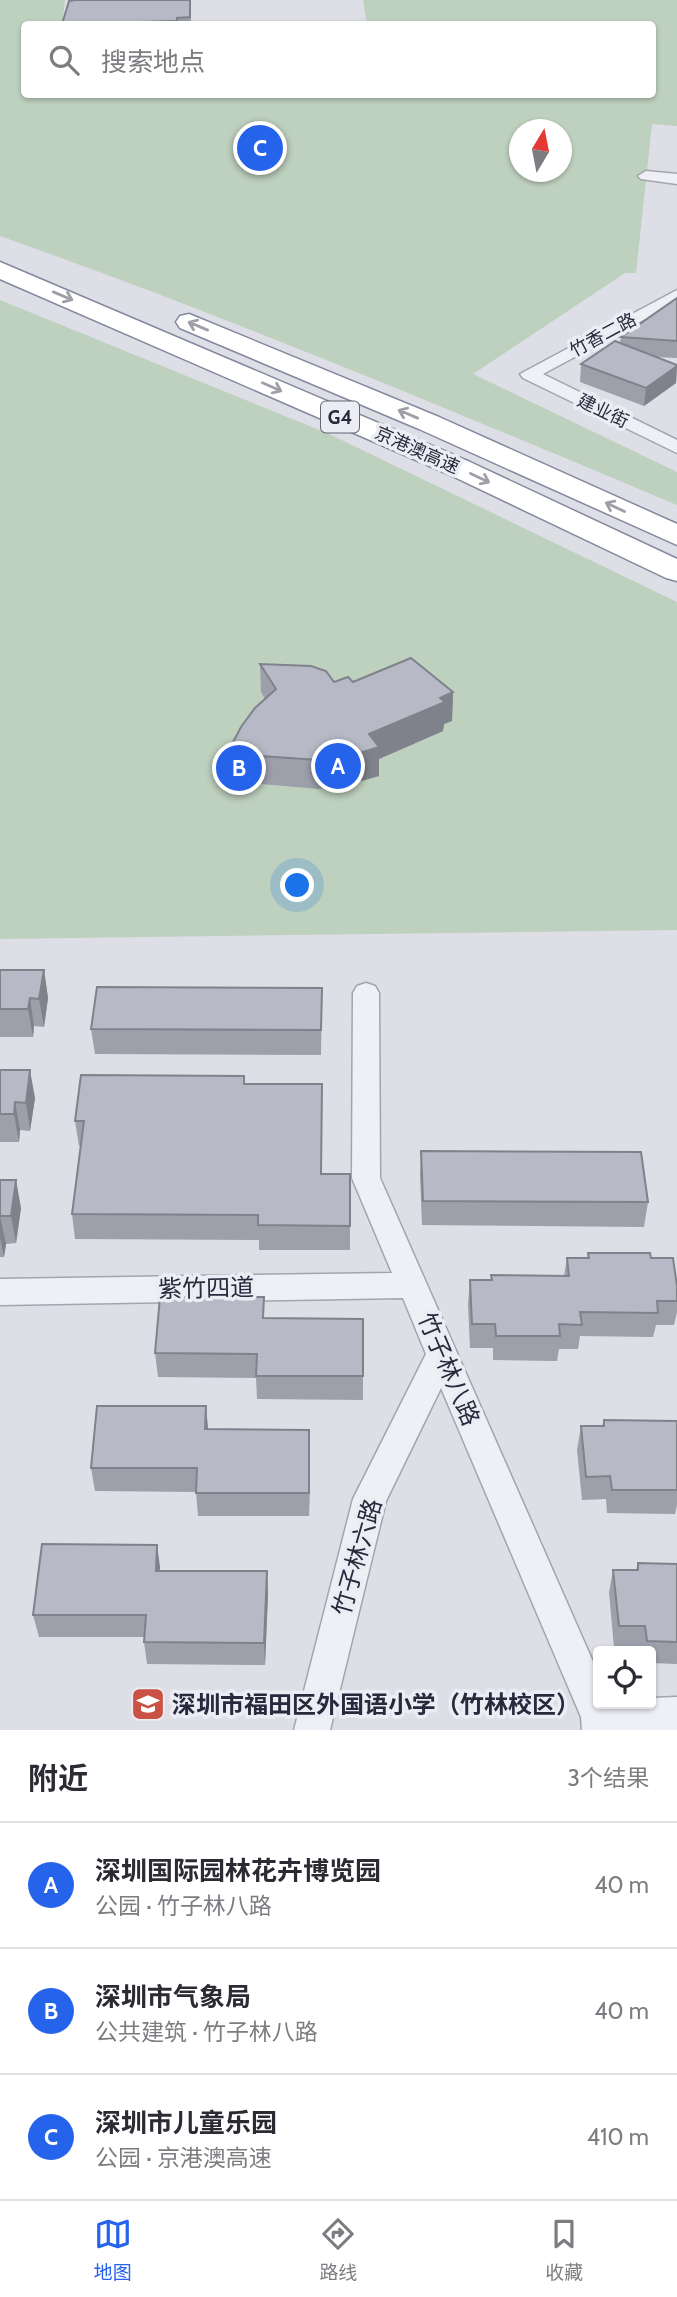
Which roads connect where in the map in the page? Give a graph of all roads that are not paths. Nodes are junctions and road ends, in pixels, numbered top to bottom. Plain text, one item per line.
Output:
1 (646, 176) dead end
2 (677, 178) edge
3 (0, 247) edge
4 (0, 270) edge
5 (677, 295) edge
6 (128, 297) dead end
7 (167, 313) dead end
8 (529, 374) joint
9 (677, 447) edge
10 (677, 536) edge
11 (677, 571) edge
12 (366, 993) dead end
13 (412, 1285) junction
14 (0, 1292) edge
15 (443, 1354) junction
16 (677, 1716) edge
17 (599, 1724) edge
18 (312, 1730) edge

1 - 2 street
3 - 6 highway
4 -> 11 highway, 京港澳高速 / G4
5 - 8 street, 竹香二路
10 -> 7 highway, 京港澳高速 / G4
8 - 9 street, 建业街
12 - 13 street, 竹子林八路
13 - 14 street, 紫竹四道
13 - 15 street, 竹子林八路
15 - 17 street, 竹子林八路
15 - 18 street, 竹子林六路
16 - 17 street

